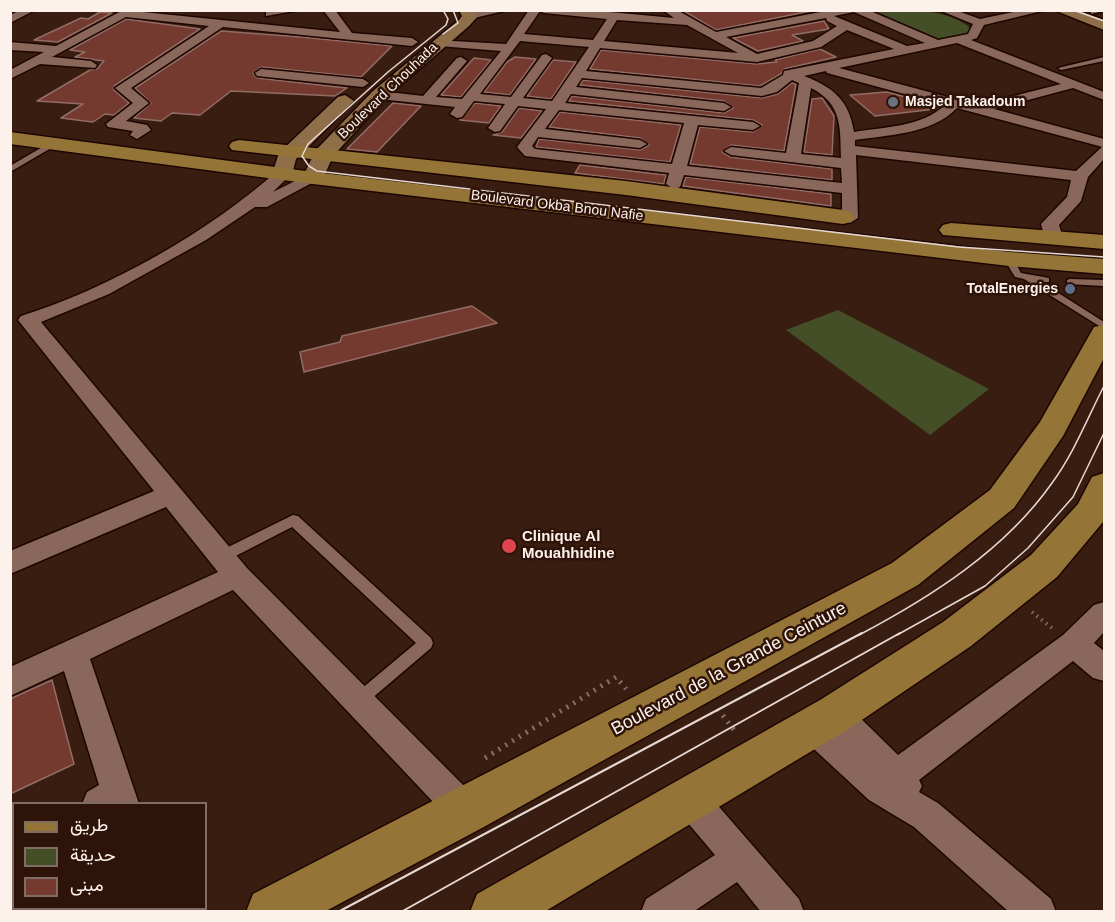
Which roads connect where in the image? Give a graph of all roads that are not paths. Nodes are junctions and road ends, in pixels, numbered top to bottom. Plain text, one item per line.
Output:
1 (30, 10) edge
2 (173, 10) edge
3 (295, 10) edge
4 (328, 10) edge
5 (503, 10) edge
6 (535, 10) edge
7 (544, 10) edge
8 (668, 10) edge
9 (858, 10) edge
10 (944, 10) edge
11 (1041, 10) edge
12 (1061, 10) edge
13 (843, 11) edge
14 (129, 12) edge
15 (468, 13) edge
16 (270, 14) dead end
17 (761, 15) dead end
18 (824, 15) junction
19 (614, 16) junction
20 (162, 17) junction
21 (10, 20) edge
22 (438, 21) dead end
23 (691, 22) junction
24 (222, 23) junction
25 (979, 23) junction
26 (780, 24) junction
27 (846, 25) junction
28 (1104, 25) edge
29 (568, 27) junction
30 (717, 35) junction
31 (973, 36) junction
32 (349, 37) junction
33 (958, 39) junction
34 (412, 42) junction
35 (439, 42) junction
36 (597, 44) junction
37 (938, 44) junction
38 (10, 46) edge
39 (61, 50) junction
40 (514, 50) junction
41 (669, 51) junction
42 (908, 51) junction
43 (392, 58) dead end
44 (757, 58) junction
45 (1104, 58) edge
46 (40, 60) junction
47 (461, 61) dead end
48 (624, 63) junction
49 (91, 66) dead end
50 (579, 66) junction
51 (1056, 67) junction
52 (826, 68) junction
53 (1035, 69) junction
54 (261, 73) dead end
55 (10, 75) edge
56 (791, 75) junction
57 (370, 77) joint
58 (806, 81) junction
59 (657, 82) junction
60 (1074, 84) junction
61 (1104, 86) edge
62 (568, 90) junction
63 (762, 92) junction
64 (380, 95) junction
65 (1104, 96) edge
66 (426, 100) junction
67 (515, 101) junction
68 (954, 103) junction
69 (465, 105) junction
70 (555, 106) junction
71 (744, 109) dead end
72 (978, 109) junction
73 (652, 117) junction
74 (692, 120) junction
75 (10, 122) edge
76 (753, 126) junction
77 (107, 128) junction
78 (495, 129) dead end
79 (534, 132) junction
80 (10, 138) edge
81 (160, 138) dead end
82 (1104, 143) edge
83 (54, 144) junction
84 (217, 144) dead end
85 (640, 144) junction
86 (848, 150) junction
87 (731, 151) junction
88 (1104, 151) edge
89 (291, 152) junction
90 (323, 154) junction
91 (793, 157) junction
92 (630, 166) junction
93 (10, 170) edge
94 (679, 171) junction
95 (283, 174) junction
96 (722, 174) junction
97 (1080, 176) junction
98 (313, 178) junction
99 (849, 189) junction
100 (669, 193) junction
101 (242, 211) junction
102 (850, 218) junction
103 (879, 222) dead end
104 (935, 228) dead end
105 (1054, 238) junction
106 (1104, 242) edge
107 (1009, 259) junction
108 (1104, 267) edge
109 (1028, 278) junction
110 (1046, 280) dead end
111 (1074, 283) dead end
112 (1104, 283) edge
113 (19, 323) edge
114 (1104, 326) edge
115 (1104, 333) edge
116 (1104, 486) edge
117 (169, 495) junction
118 (10, 564) edge
119 (229, 566) junction
120 (1104, 614) edge
121 (1073, 644) junction
122 (73, 653) junction
123 (1104, 668) edge
124 (10, 682) edge
125 (359, 700) junction
126 (824, 720) junction
127 (889, 782) junction
128 (689, 798) junction
129 (113, 800) edge
130 (465, 812) junction
131 (741, 859) junction
132 (271, 912) edge
133 (495, 912) edge
134 (659, 912) edge
135 (786, 912) edge
136 (1038, 912) edge

1 - 21 street
2 - 20 street
3 - 16 street
4 - 32 street
5 - 15 street
6 - 40 street
7 - 29 street
8 - 23 street
9 - 37 street
10 - 25 street
11 - 25 street
12 - 28 street
13 - 18 street
14 - 20 street
14 - 39 street
15 - 35 street, Boulevard Chouhada
17 - 26 street
18 - 26 street
18 - 27 street
19 - 23 street
19 - 29 street
19 - 36 street
20 - 24 street
22 - 34 street, Boulevard Chouhada
23 - 30 street
24 - 32 street
24 - 77 street
25 - 31 street
26 - 30 street
27 - 42 street
27 - 44 street
29 - 36 street
29 - 40 street
30 - 44 street
31 - 33 street
31 - 51 street
32 - 34 street
33 - 37 street
33 - 53 street
34 - 43 street, Boulevard Chouhada
35 - 40 street
35 - 64 street, Boulevard Chouhada
36 - 48 street
36 - 50 street
37 - 42 street
38 - 39 street
39 - 46 street
40 - 67 street
40 - 69 street
41 - 44 street
41 - 48 street
41 - 59 street
42 - 52 street
44 - 56 street
45 - 51 lane
46 - 49 street
46 - 55 street
47 - 66 street
48 - 50 street
48 - 59 street
50 - 62 street
51 - 53 street
51 - 61 street
52 - 56 street
52 - 68 street
53 - 60 street
54 - 57 street
56 - 58 street
56 - 63 street
57 - 89 street, Boulevard Chouhada
58 - 86 street
58 - 91 street
59 - 63 street
60 - 65 street
60 - 72 street
62 - 70 street
62 - 71 street
63 - 76 street
64 - 66 street
64 - 90 street, Boulevard Chouhada
66 - 69 street
67 - 69 street
67 - 70 street
67 - 78 street
68 - 72 street
68 - 86 street
70 - 73 street
70 - 79 street
72 - 82 street
73 - 74 street
73 - 85 street
74 - 76 street
74 - 94 street
75 - 77 main road
76 - 87 street
77 - 81 main road
79 - 85 street
79 - 92 street
80 - 83 main road, Boulevard Okba Bnou Nafie
83 - 93 lane
83 - 95 main road, Boulevard Okba Bnou Nafie
84 - 89 main road, Boulevard Okba Bnou Nafie
85 - 92 street
86 - 91 street
86 - 97 street
86 - 99 street
87 - 91 street
87 - 96 street
88 - 97 street
89 - 90 main road, Boulevard Okba Bnou Nafie
89 - 95 street, Boulevard Chouhada
90 - 98 street, Boulevard Chouhada
90 - 100 main road, Boulevard Okba Bnou Nafie
92 - 94 street
94 - 96 street
94 - 100 street
95 - 98 main road, Boulevard Okba Bnou Nafie
95 - 101 street
96 - 99 street
97 - 105 street
98 - 101 street
98 - 107 main road, Boulevard Okba Bnou Nafie
99 - 102 street
100 - 102 main road, Boulevard Okba Bnou Nafie
101 - 113 street
102 - 103 main road, Boulevard Okba Bnou Nafie
104 - 105 main road
105 - 106 main road
107 - 108 main road, Boulevard Okba Bnou Nafie
107 - 109 lane
109 - 110 lane
109 - 114 lane
111 - 112 lane
113 - 117 street
115 - 130 main road, Boulevard de la Grande Ceinture
116 - 126 main road
117 - 118 street
117 - 119 street
119 - 122 street
119 - 125 street
119 - 125 lane
120 - 121 street
121 - 123 street
121 - 127 street
122 - 124 street
122 - 129 street
125 - 130 street
126 - 127 street
126 - 128 main road
127 - 136 street
128 - 131 street
128 - 133 main road
130 - 132 main road, Boulevard de la Grande Ceinture
131 - 134 street
131 - 135 street

